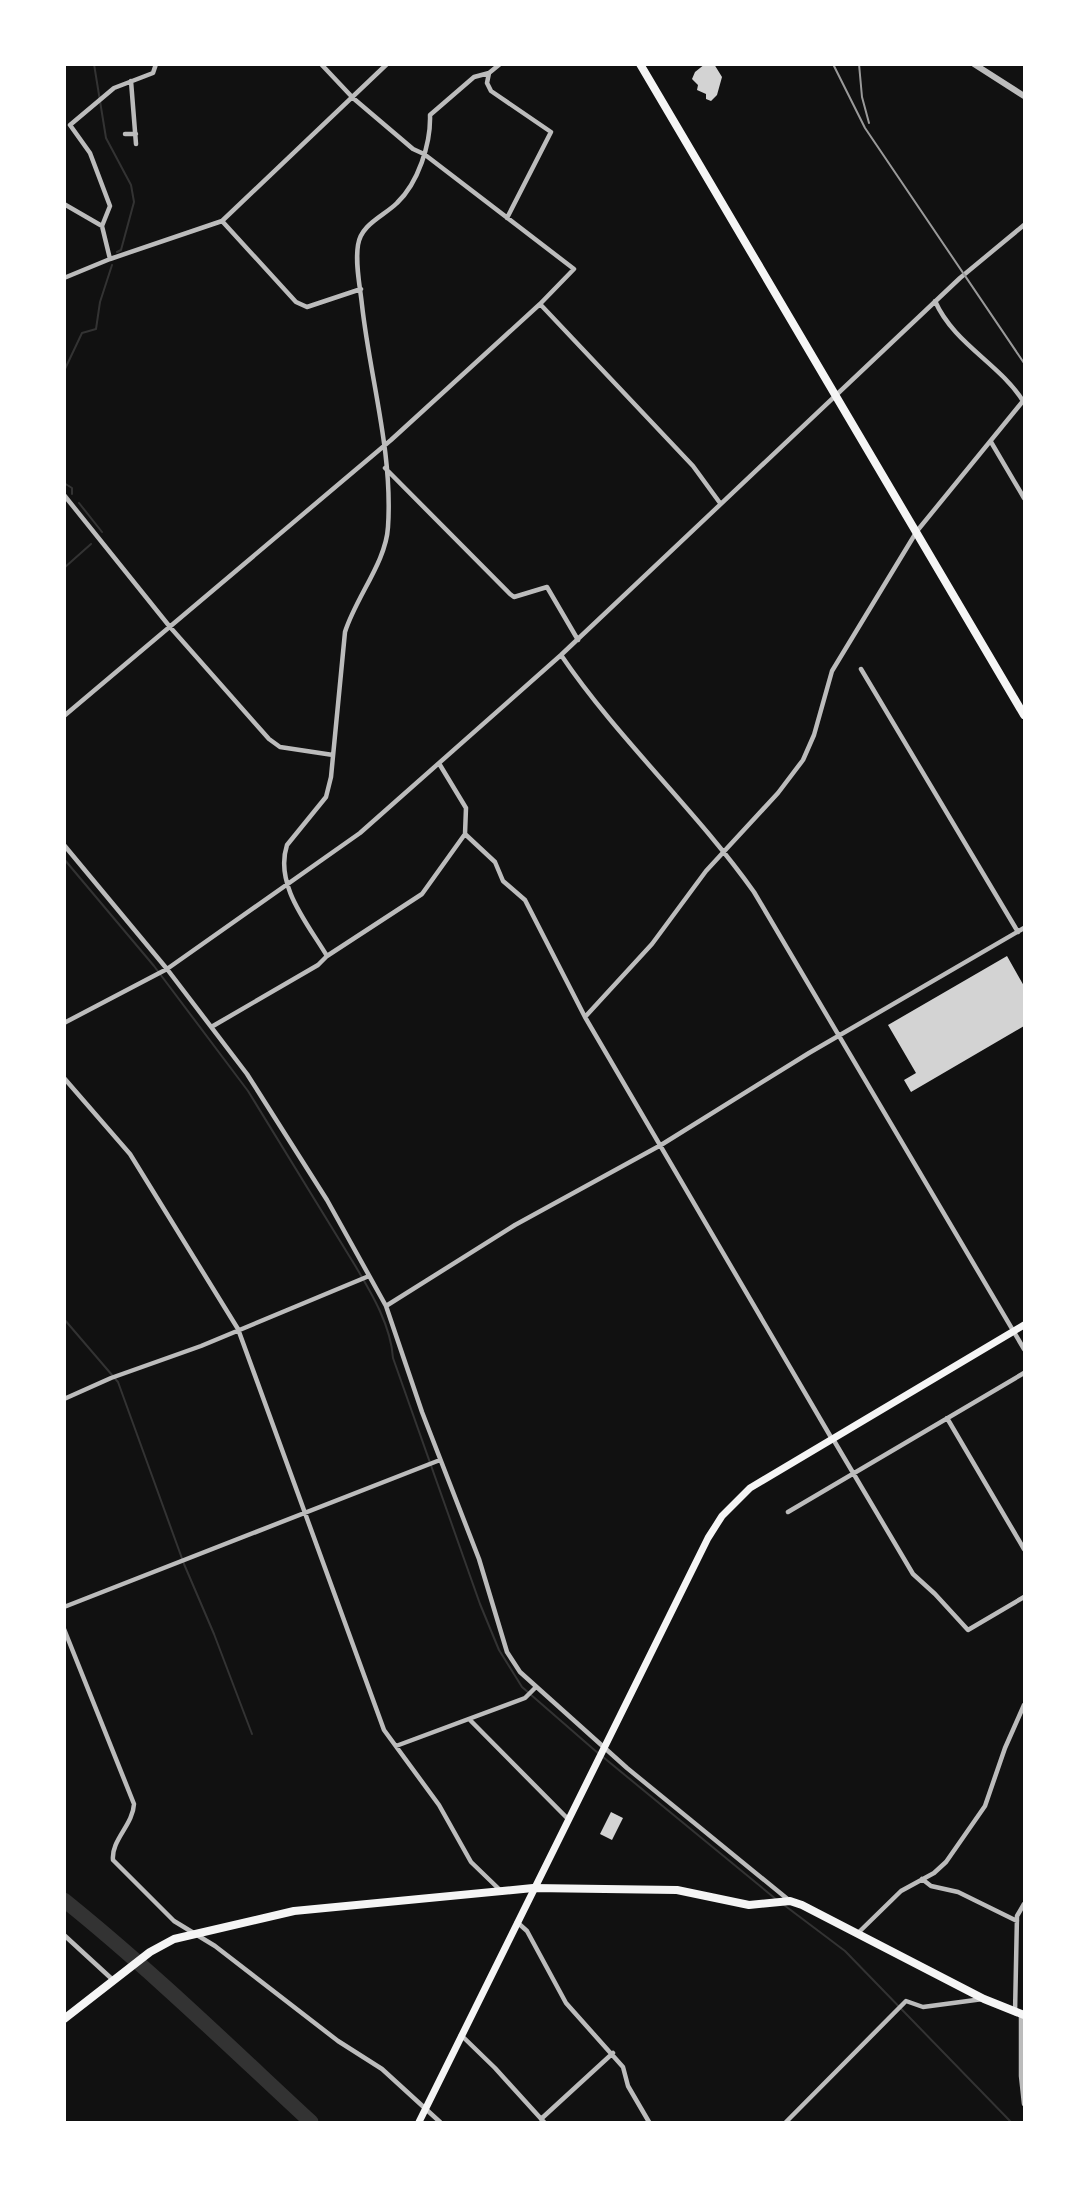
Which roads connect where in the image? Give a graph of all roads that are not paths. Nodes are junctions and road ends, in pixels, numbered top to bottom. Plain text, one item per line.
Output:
1 (156, 64) edge
2 (321, 64) edge
3 (387, 64) edge
4 (501, 64) edge
5 (640, 64) edge
6 (974, 64) edge
7 (489, 74) junction
8 (131, 81) junction
9 (1024, 96) edge
10 (353, 98) junction
11 (70, 125) junction
12 (64, 129) edge
13 (125, 134) dead end
14 (136, 134) junction
15 (136, 144) dead end
16 (424, 154) junction
17 (64, 204) edge
18 (507, 218) junction
19 (222, 221) junction
20 (1024, 225) edge
21 (102, 226) junction
22 (110, 259) junction
23 (65, 278) edge
24 (361, 290) junction
25 (935, 301) junction
26 (540, 304) junction
27 (835, 396) junction
28 (991, 442) junction
29 (384, 446) junction
30 (385, 468) junction
31 (64, 495) edge
32 (1024, 498) edge
33 (720, 503) junction
34 (917, 531) junction
35 (170, 627) junction
36 (578, 640) junction
37 (561, 655) junction
38 (861, 669) dead end
39 (1024, 715) edge
40 (64, 716) edge
41 (333, 755) junction
42 (440, 765) junction
43 (465, 834) junction
44 (64, 845) edge
45 (724, 850) junction
46 (286, 887) junction
47 (1024, 928) edge
48 (1018, 932) junction
49 (327, 956) junction
50 (165, 970) junction
51 (585, 1017) junction
52 (64, 1023) edge
53 (213, 1026) junction
54 (841, 1035) junction
55 (64, 1078) edge
56 (661, 1145) junction
57 (369, 1276) junction
58 (386, 1306) junction
59 (1024, 1325) edge
60 (238, 1329) junction
61 (1014, 1332) junction
62 (1024, 1349) edge
63 (1024, 1373) edge
64 (64, 1400) edge
65 (947, 1418) junction
66 (832, 1439) junction
67 (438, 1460) junction
68 (853, 1473) junction
69 (305, 1511) junction
70 (788, 1512) dead end
71 (1024, 1549) edge
72 (1024, 1597) edge
73 (64, 1607) edge
74 (64, 1629) edge
75 (534, 1689) junction
76 (1024, 1705) edge
77 (470, 1720) junction
78 (396, 1746) junction
79 (602, 1748) junction
80 (568, 1819) junction
81 (922, 1879) junction
82 (534, 1888) junction
83 (500, 1890) junction
84 (787, 1902) junction
85 (1024, 1904) edge
86 (1017, 1921) junction
87 (517, 1922) junction
88 (198, 1934) junction
89 (64, 1935) edge
90 (857, 1935) junction
91 (116, 1979) junction
92 (984, 1999) junction
93 (1020, 2014) edge
94 (64, 2019) edge
95 (461, 2035) junction
96 (613, 2053) junction
97 (1024, 2104) edge
98 (426, 2109) junction
99 (542, 2121) edge
100 (419, 2122) edge
101 (440, 2122) edge
102 (649, 2122) edge
103 (786, 2122) edge

1 - 8 street
2 - 10 street
3 - 10 street
4 - 7 street
5 - 27 main road
6 - 9 street
7 - 16 street
7 - 18 street
8 - 11 street
8 - 14 street
10 - 16 street
10 - 19 street
11 - 12 street
11 - 21 street
13 - 14 street
14 - 15 street
16 - 18 street
16 - 24 street
17 - 21 street
18 - 26 street
19 - 22 street
19 - 24 street
20 - 25 street
21 - 22 street
22 - 23 street
24 - 29 street
25 - 27 street
25 - 28 street
26 - 29 street
26 - 33 street
27 - 33 street
27 - 34 main road
28 - 32 street
28 - 34 street
29 - 30 street
29 - 35 street
30 - 36 street
30 - 41 street
31 - 35 street
33 - 36 street
34 - 39 main road
34 - 45 street
35 - 40 street
35 - 41 street
36 - 37 street
37 - 42 street
37 - 45 street
38 - 48 street
41 - 46 street
42 - 43 street
42 - 46 street
43 - 49 street
43 - 51 street
44 - 50 street
45 - 51 street
45 - 54 street
46 - 49 street
46 - 50 street
47 - 48 street
48 - 54 street
49 - 53 street
50 - 52 street
50 - 53 street
51 - 56 street
53 - 57 street
54 - 56 street
54 - 61 street
55 - 60 street
56 - 58 street
56 - 66 street
57 - 58 street
57 - 60 street
58 - 67 street
59 - 61 main road
60 - 64 street
60 - 69 street
61 - 62 street
61 - 66 main road
63 - 65 street
65 - 68 street
65 - 71 street
66 - 68 street
66 - 79 main road
67 - 69 street
67 - 75 street
68 - 70 street
68 - 72 street
69 - 73 street
69 - 78 street
74 - 88 street
75 - 77 street
75 - 79 street
76 - 81 street
77 - 78 street
77 - 80 street
78 - 83 street
79 - 80 main road
79 - 84 street
80 - 82 main road
81 - 86 street
81 - 90 street
82 - 83 main road
82 - 84 main road
82 - 87 main road
83 - 88 main road
84 - 90 main road
85 - 86 street
86 - 93 street
87 - 95 main road
87 - 96 street
88 - 91 main road
88 - 98 street
89 - 91 street
90 - 92 main road
91 - 94 main road
92 - 93 main road
92 - 103 street
93 - 97 street
95 - 98 main road
95 - 99 street
96 - 99 street
96 - 102 street
98 - 100 main road
98 - 101 street

